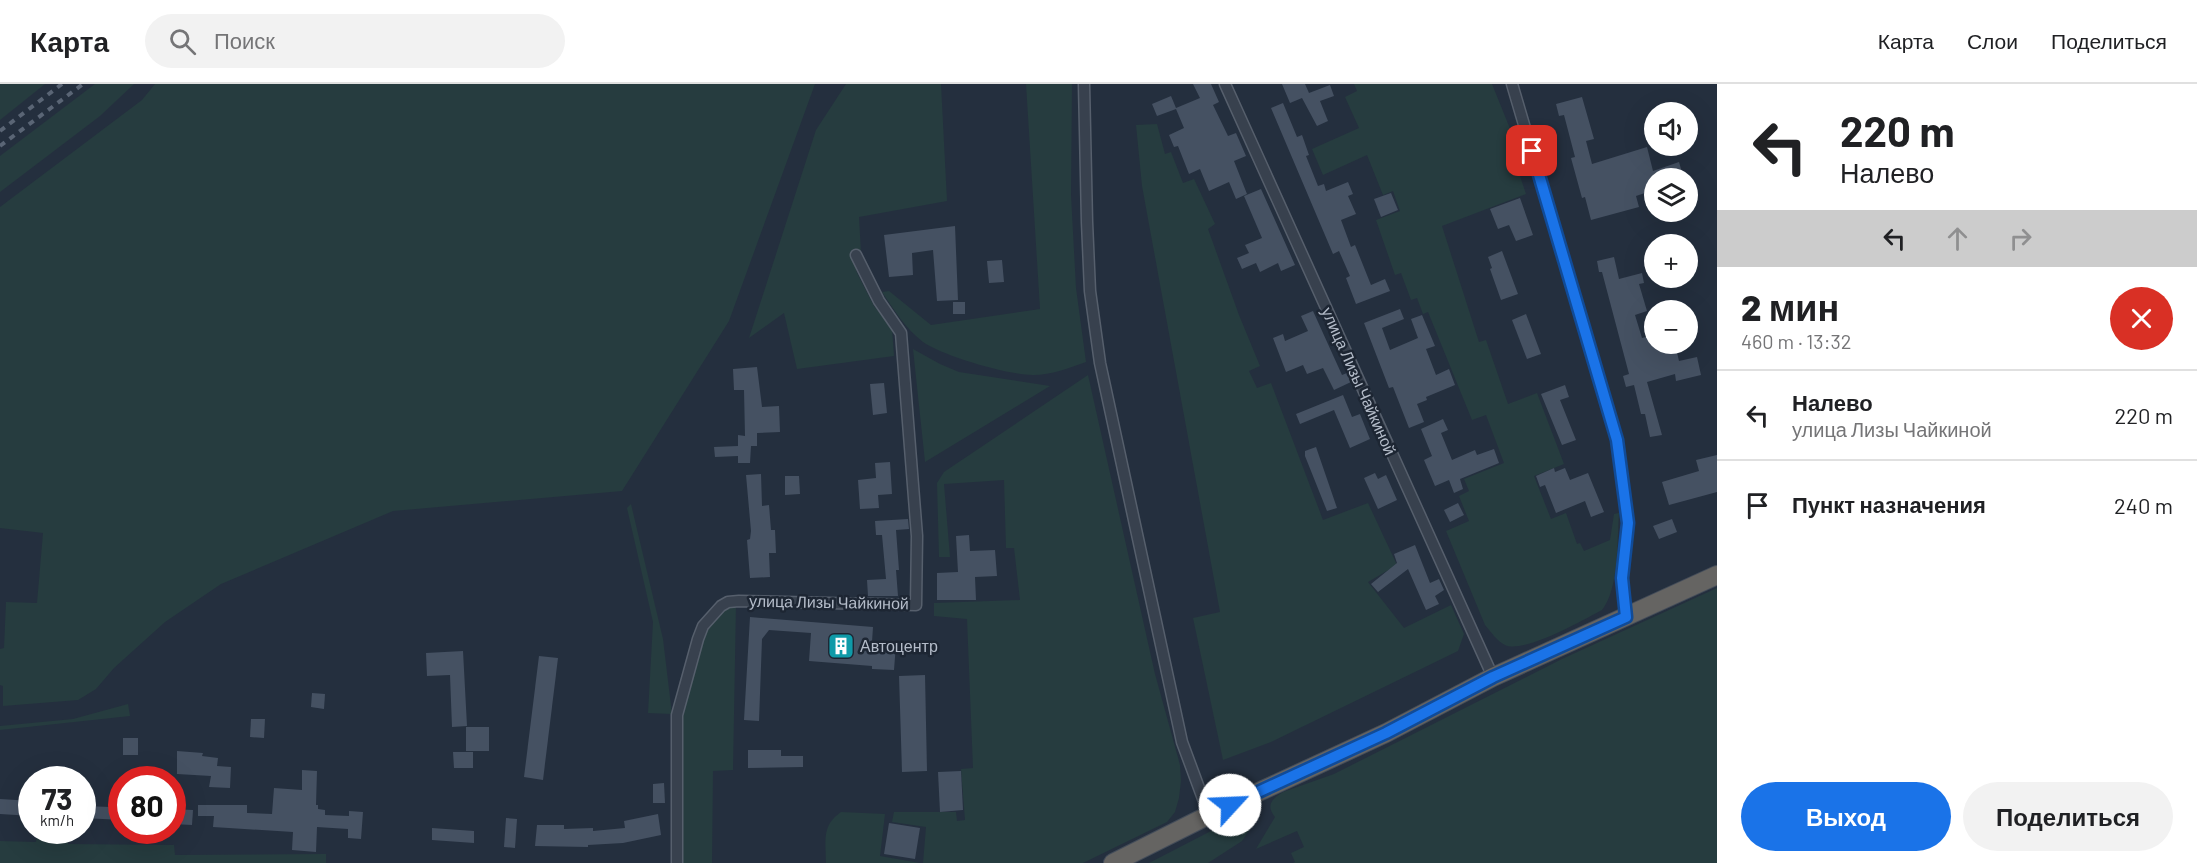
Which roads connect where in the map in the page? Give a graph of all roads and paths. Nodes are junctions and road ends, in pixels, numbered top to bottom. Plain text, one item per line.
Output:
1 (1084, 84) edge
2 (1225, 84) edge
3 (1512, 84) edge
4 (856, 255) dead end
5 (1717, 574) edge
6 (1626, 617) junction
7 (1493, 677) junction
8 (1209, 815) junction
9 (677, 863) edge
10 (1113, 863) edge

1 - 8 street
2 - 7 street, улица Лизы Чайкиной
3 - 6 street
4 - 9 street, улица Лизы Чайкиной
5 - 6 highway
6 - 7 highway
7 - 8 highway
8 - 10 highway

